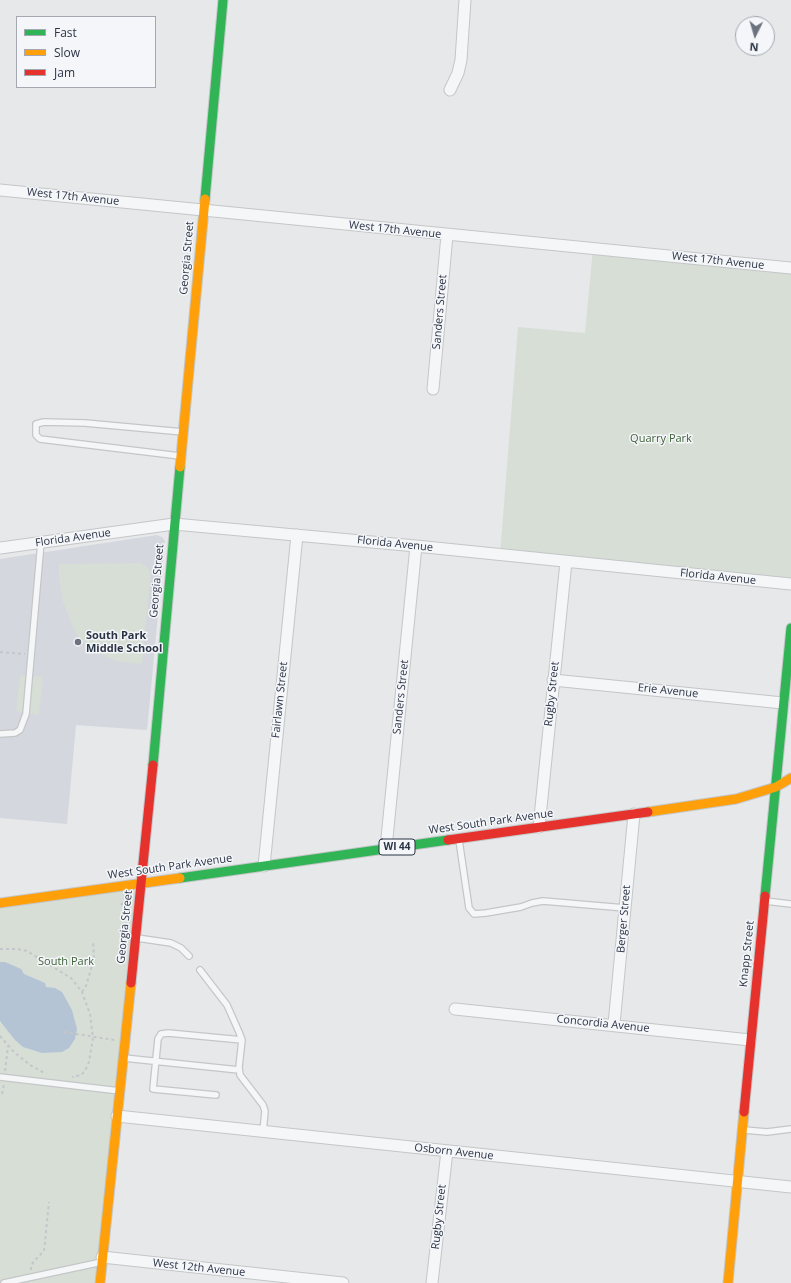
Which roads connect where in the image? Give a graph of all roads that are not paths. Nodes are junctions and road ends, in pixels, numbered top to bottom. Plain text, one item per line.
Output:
1 (223, 0) edge
2 (466, 0) edge
3 (450, 90) dead end
4 (0, 190) edge
5 (203, 210) junction
6 (447, 235) junction
7 (791, 268) edge
8 (432, 389) dead end
9 (183, 432) junction
10 (181, 456) junction
11 (174, 524) junction
12 (297, 535) junction
13 (41, 542) junction
14 (416, 546) junction
15 (0, 548) edge
16 (566, 562) junction
17 (791, 584) edge
18 (791, 628) edge
19 (553, 680) junction
20 (783, 703) junction
21 (0, 734) edge
22 (791, 778) edge
23 (776, 787) junction
24 (634, 814) junction
25 (539, 827) junction
26 (458, 838) junction
27 (386, 848) junction
28 (264, 866) junction
29 (142, 882) junction
30 (764, 901) junction
31 (0, 903) edge
32 (791, 904) edge
33 (625, 908) junction
34 (136, 938) junction
35 (189, 956) dead end
36 (200, 970) dead end
37 (455, 1009) dead end
38 (614, 1024) junction
39 (242, 1040) junction
40 (750, 1040) junction
41 (123, 1057) junction
42 (156, 1061) junction
43 (239, 1070) junction
44 (0, 1077) edge
45 (120, 1091) junction
46 (216, 1095) dead end
47 (117, 1116) junction
48 (791, 1129) edge
49 (742, 1130) junction
50 (263, 1132) junction
51 (447, 1151) junction
52 (738, 1182) junction
53 (791, 1187) edge
54 (102, 1260) junction
55 (4, 1283) edge
56 (100, 1283) edge
57 (343, 1283) edge
58 (432, 1283) edge
59 (728, 1283) edge

1 - 5 street, Georgia Street
2 - 3 street
4 - 5 street, West 17th Avenue
5 - 6 street, West 17th Avenue
5 - 9 street, Georgia Street
6 - 7 street, West 17th Avenue
6 - 8 street, Sanders Street
9 - 10 street, Georgia Street
9 - 10 lane
10 - 11 street, Georgia Street
11 - 12 street, Florida Avenue
11 - 13 street, Florida Avenue
11 - 29 street, Georgia Street
12 - 14 street, Florida Avenue
12 - 28 street, Fairlawn Street
13 - 15 street, Florida Avenue
13 - 21 lane
14 - 16 street, Florida Avenue
14 - 27 street, Sanders Street
16 - 17 street, Florida Avenue
16 - 19 street, Rugby Street
18 - 20 street, Knapp Street
19 - 20 street, Erie Avenue
19 - 25 street, Rugby Street
20 - 23 street, Knapp Street
22 - 23 street, West South Park Avenue / WI 44
23 - 24 street, West South Park Avenue / WI 44
23 - 30 street, Knapp Street
24 - 25 street, West South Park Avenue / WI 44
24 - 33 street, Berger Street
25 - 26 street, West South Park Avenue / WI 44
26 - 27 street, West South Park Avenue / WI 44
26 - 33 lane
27 - 28 street, West South Park Avenue / WI 44
28 - 29 street, West South Park Avenue / WI 44
29 - 31 street, West South Park Avenue / WI 44
29 - 34 street, Georgia Street
30 - 32 lane
30 - 40 street, Knapp Street
33 - 38 street, Berger Street
34 - 35 lane
34 - 41 street, Georgia Street
36 - 39 lane
37 - 38 street, Concordia Avenue
38 - 40 street, Concordia Avenue
39 - 42 lane
39 - 43 lane
40 - 49 street, Knapp Street
41 - 42 lane
41 - 45 street, Georgia Street
42 - 43 lane
42 - 46 lane
43 - 50 lane
44 - 45 lane
45 - 47 street, Georgia Street
47 - 50 street, Osborn Avenue
47 - 54 street, Georgia Street
48 - 49 lane
49 - 52 street, Knapp Street
50 - 51 street, Osborn Avenue
51 - 52 street, Osborn Avenue
51 - 58 street, Rugby Street
52 - 53 street, Osborn Avenue
52 - 59 street, Knapp Street
54 - 55 lane
54 - 56 street, Georgia Street
54 - 57 street, West 12th Avenue

